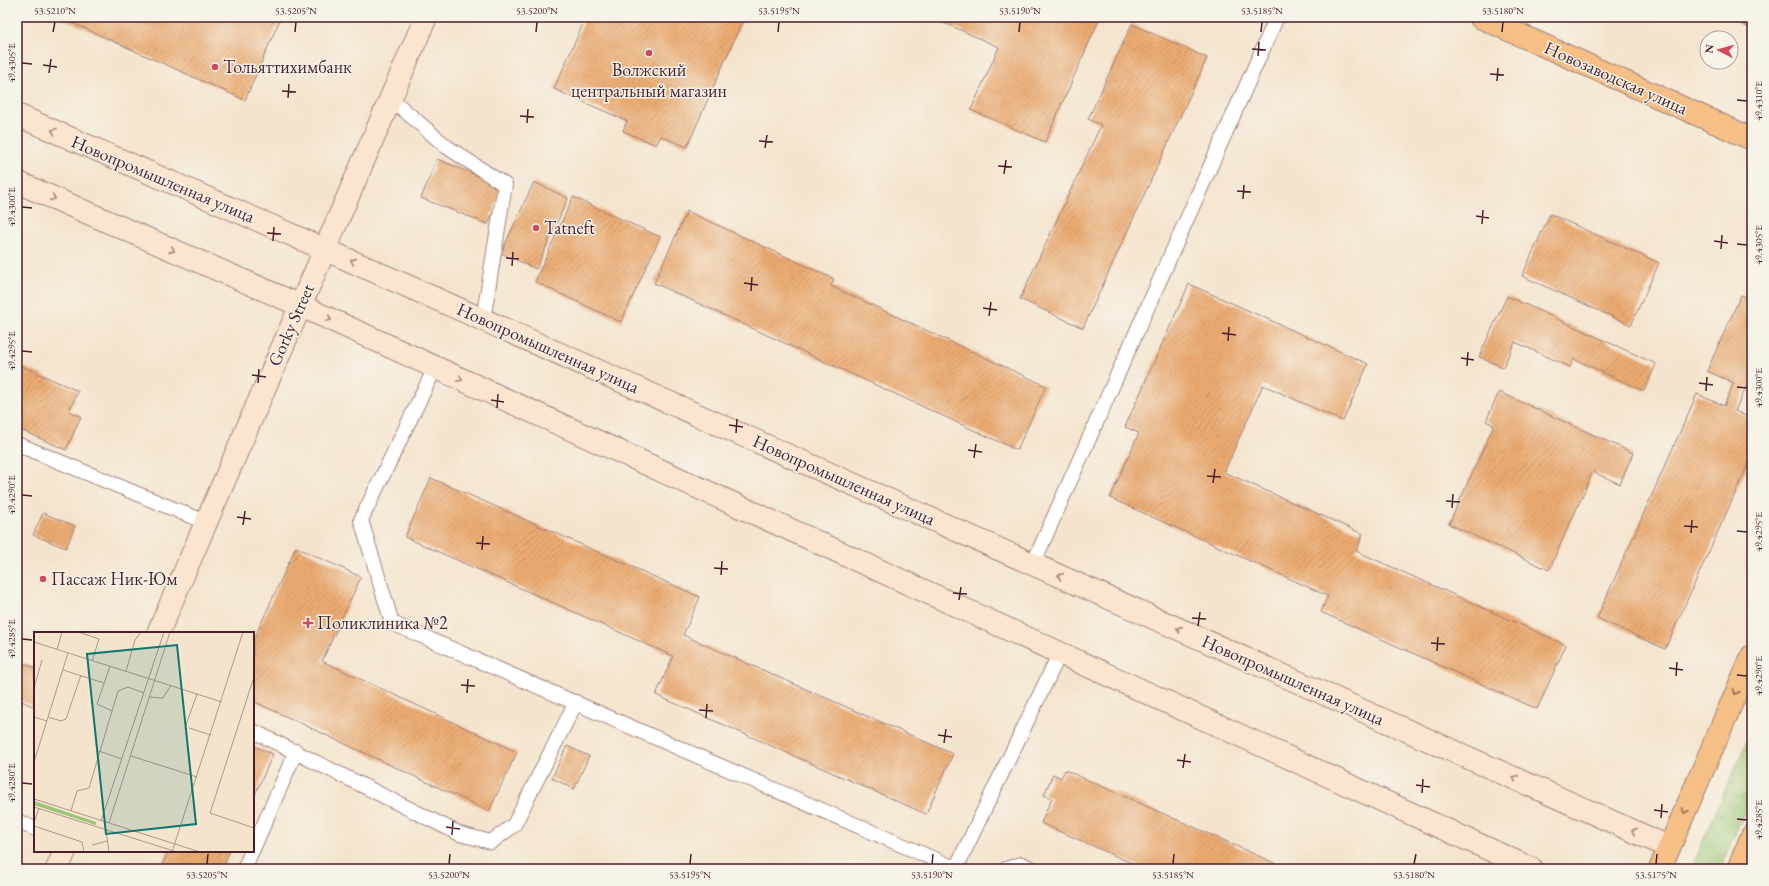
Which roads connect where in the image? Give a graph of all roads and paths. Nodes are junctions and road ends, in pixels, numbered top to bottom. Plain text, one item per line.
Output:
1 (426, 17) edge
2 (1277, 17) edge
3 (1480, 17) edge
4 (390, 98) junction
5 (17, 115) edge
6 (1752, 139) edge
7 (17, 182) edge
8 (324, 249) junction
9 (299, 305) junction
10 (483, 320) junction
11 (435, 368) junction
12 (17, 444) edge
13 (205, 522) junction
14 (1033, 564) junction
15 (158, 632) edge
16 (1060, 653) junction
17 (1752, 656) edge
18 (576, 702) junction
19 (254, 731) edge
20 (296, 751) junction
21 (17, 821) edge
22 (34, 829) edge
23 (1752, 836) edge
24 (1669, 847) junction
25 (254, 848) edge
26 (65, 852) edge
27 (252, 852) edge
28 (57, 869) edge
29 (244, 869) edge
30 (956, 869) edge
31 (1006, 869) edge
32 (1033, 869) edge
33 (1532, 869) edge
34 (1660, 869) edge
35 (1738, 869) edge

1 - 4 main road, Gorky Street
2 - 14 lane
3 - 6 main road, Новозаводская улица
4 - 8 main road, Gorky Street
4 - 10 lane
8 -> 5 main road, Новопромышленная улица
7 -> 9 main road
8 - 9 main road, Gorky Street
10 -> 8 main road, Новопромышленная улица
9 -> 11 main road
9 - 13 main road, Gorky Street
10 - 14 main road, Новопромышленная улица
11 -> 16 main road
11 - 18 lane
12 - 13 lane
13 - 15 main road, Gorky Street
24 -> 14 main road, Новопромышленная улица
16 - 30 lane
16 - 33 main road
17 -> 24 main road
18 - 20 lane
18 - 30 lane
19 - 20 lane
20 - 25 lane
21 - 22 lane
23 - 35 main road
24 - 34 main road
26 - 28 main road
27 - 29 lane
31 - 32 lane

